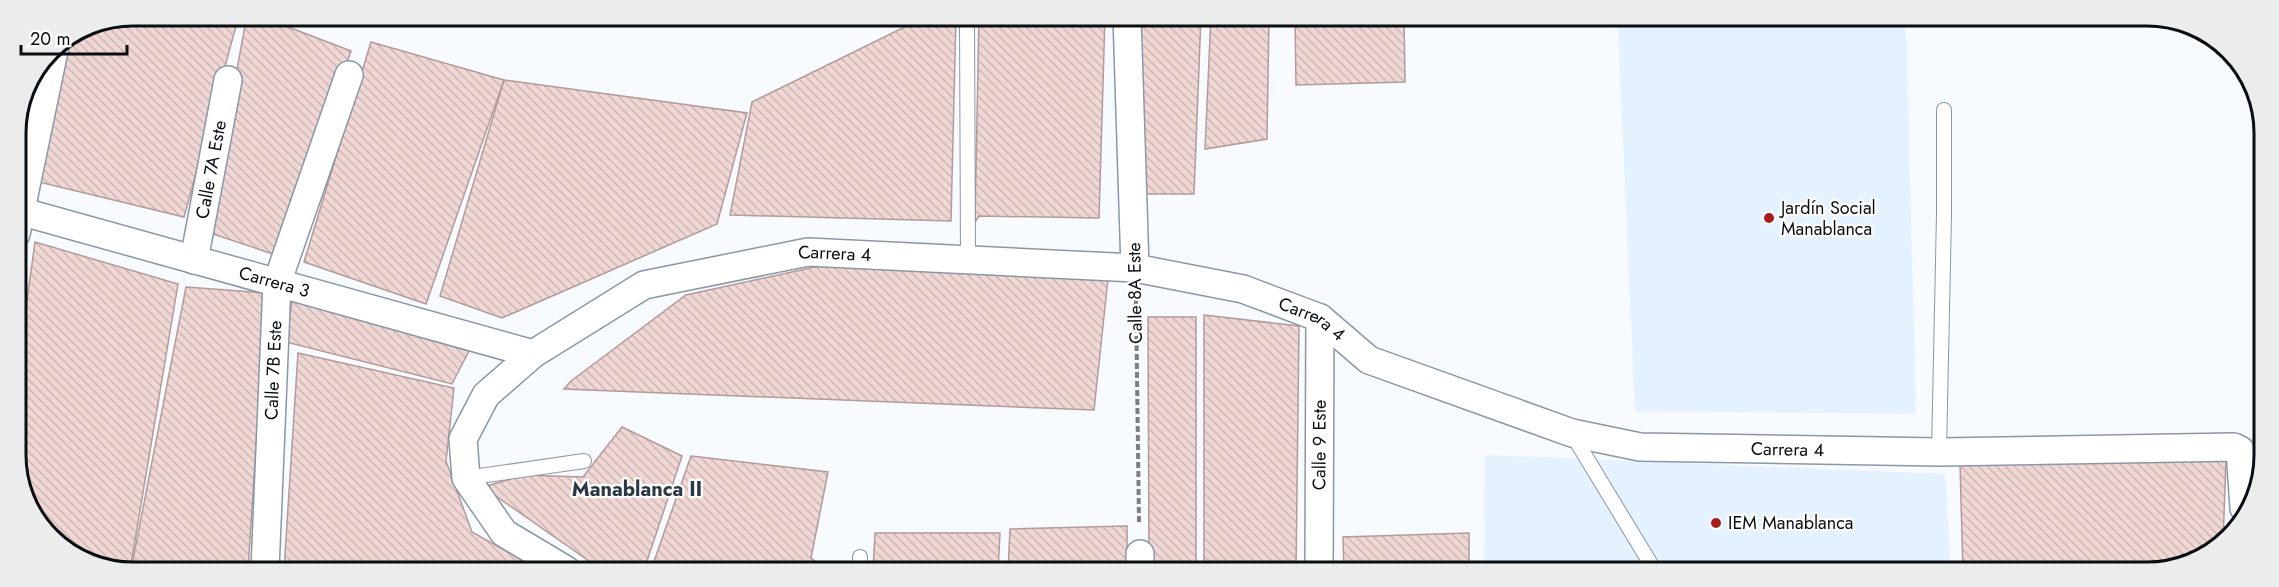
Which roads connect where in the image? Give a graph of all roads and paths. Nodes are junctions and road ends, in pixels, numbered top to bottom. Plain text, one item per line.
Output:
1 (967, 26) edge
2 (1127, 26) edge
3 (51, 63) edge
4 (349, 75) dead end
5 (228, 80) dead end
6 (1944, 110) dead end
7 (26, 178) edge
8 (26, 221) edge
9 (968, 259) junction
10 (194, 260) junction
11 (1135, 268) junction
12 (277, 284) junction
13 (1320, 318) junction
14 (533, 354) junction
15 (1572, 434) junction
16 (1939, 452) junction
17 (584, 461) dead end
18 (465, 476) junction
19 (2243, 499) edge
20 (1319, 561) edge
21 (1648, 561) edge
22 (266, 562) edge
23 (552, 562) edge
24 (1140, 562) edge

1 - 9 lane
2 - 11 street, Calle 8A Este
3 - 7 street
4 - 12 street, Calle 7B Este
5 - 10 street, Calle 7A Este
6 - 16 lane
8 - 10 street, Carrera 3
9 - 11 street, Carrera 4
9 - 14 street, Carrera 4
10 - 12 street, Carrera 3
11 - 13 street, Carrera 4
11 - 24 path, Calle 8A Este
12 - 14 street, Carrera 3
12 - 22 street, Calle 7B Este
13 - 15 street, Carrera 4
13 - 20 street, Calle 9 Este
14 - 18 street, Carrera 4
15 - 16 street, Carrera 4
15 - 21 lane
16 - 19 street, Carrera 4
17 - 18 lane
18 - 23 street

